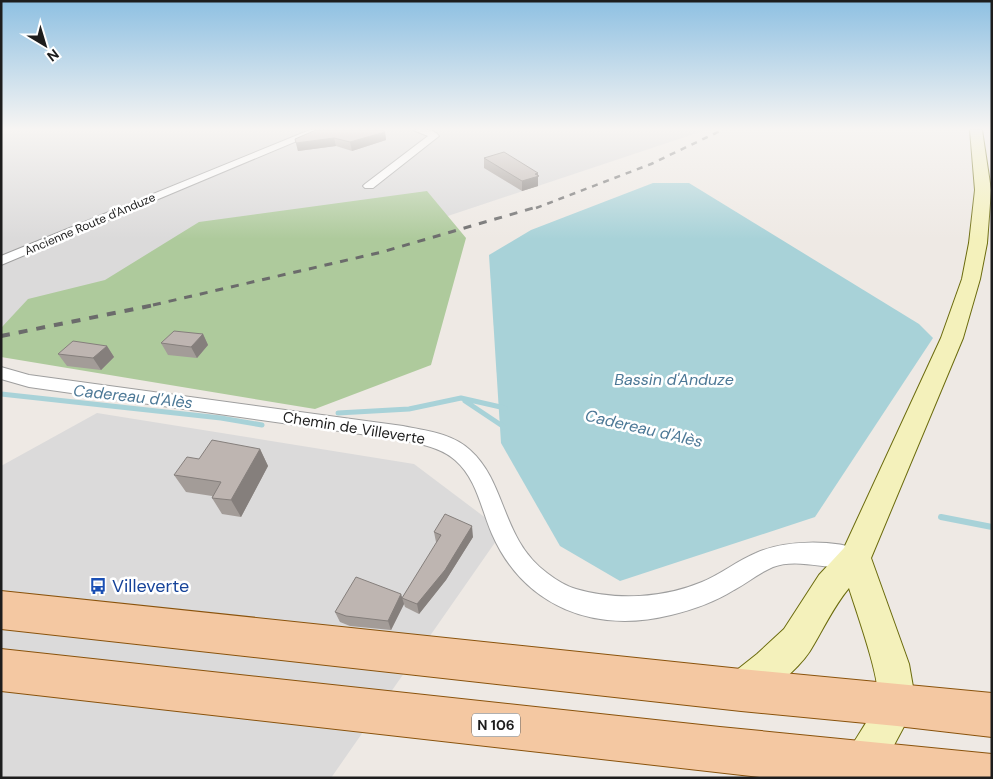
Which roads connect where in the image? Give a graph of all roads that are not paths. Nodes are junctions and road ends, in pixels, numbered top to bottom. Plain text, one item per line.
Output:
1 (230, 166) edge
2 (395, 166) edge
3 (980, 166) edge
4 (369, 186) dead end
5 (1, 261) edge
6 (1, 373) edge
7 (855, 558) junction
8 (1, 610) edge
9 (1, 670) edge
10 (741, 690) junction
11 (897, 704) junction
12 (992, 715) edge
13 (863, 763) junction
14 (992, 777) edge

1 - 5 street, Ancienne Route d'Anduze
2 - 4 street
3 - 7 main road
6 - 7 street, Chemin de Villeverte
7 - 10 main road
7 - 11 main road
8 - 10 main road
9 - 13 main road, N 106
10 - 11 main road
11 - 12 main road
11 - 13 main road
13 - 14 main road, N 106

